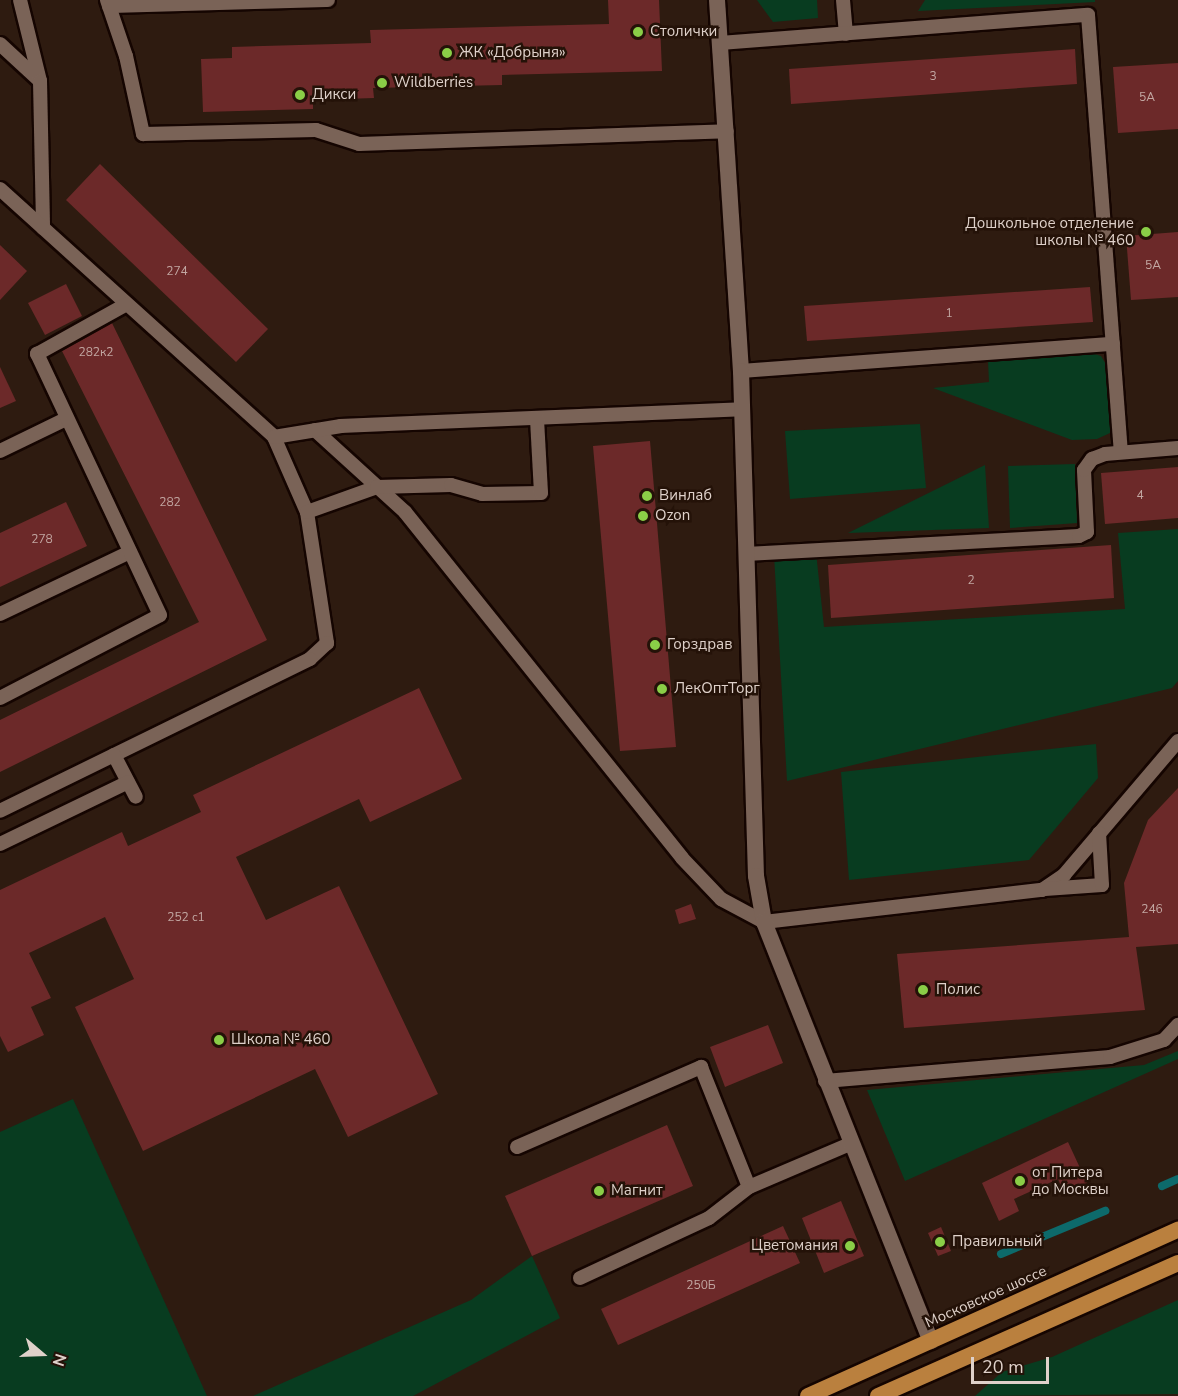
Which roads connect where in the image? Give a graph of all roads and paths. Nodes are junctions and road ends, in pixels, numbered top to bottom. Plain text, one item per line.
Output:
1 (21, 0) edge
2 (328, 0) edge
3 (717, 0) edge
4 (843, 0) edge
5 (299, 1) edge
6 (108, 3) edge
7 (846, 34) junction
8 (720, 43) junction
9 (0, 44) edge
10 (40, 81) junction
11 (727, 132) junction
12 (0, 189) edge
13 (43, 228) junction
14 (125, 305) junction
15 (1113, 344) junction
16 (741, 371) junction
17 (741, 409) junction
18 (537, 418) junction
19 (66, 419) junction
20 (315, 430) junction
21 (274, 437) junction
22 (1178, 448) edge
23 (0, 451) edge
24 (1121, 452) junction
25 (377, 487) junction
26 (307, 512) junction
27 (130, 552) junction
28 (746, 554) junction
29 (0, 614) edge
30 (0, 698) edge
31 (1178, 741) edge
32 (114, 755) junction
33 (128, 782) junction
34 (136, 797) dead end
35 (0, 811) edge
36 (1099, 833) junction
37 (0, 844) edge
38 (1042, 890) junction
39 (764, 922) junction
40 (1178, 1025) edge
41 (825, 1081) junction
42 (850, 1144) junction
43 (517, 1147) dead end
44 (749, 1187) junction
45 (1178, 1230) edge
46 (1178, 1263) edge
47 (580, 1278) dead end
48 (931, 1341) junction
49 (808, 1396) edge
50 (878, 1396) edge

1 - 10 lane
2 - 5 lane
3 - 8 street
4 - 7 lane
5 - 6 lane
6 - 11 lane
7 - 8 lane
7 - 15 lane
8 - 11 street
9 - 10 lane
10 - 13 lane
11 - 16 street
12 - 13 lane
13 - 14 lane
14 - 19 lane
14 - 21 lane
15 - 16 lane
15 - 24 lane
16 - 17 street
17 - 18 lane
17 - 28 street
18 - 20 lane
18 - 25 lane
19 - 23 lane
19 - 27 lane
20 - 21 lane
20 - 25 lane
21 - 26 lane
22 - 24 lane
24 - 28 lane
25 - 26 lane
25 - 39 lane
26 - 32 lane
27 - 29 lane
27 - 30 lane
28 - 39 street
31 - 36 lane
32 - 33 lane
32 - 35 lane
33 - 34 lane
33 - 37 lane
36 - 38 lane
36 - 38 lane
38 - 39 lane
39 - 41 street
40 - 41 lane
41 - 42 street
42 - 44 lane
42 - 48 street
43 - 44 lane
44 - 47 lane
45 - 48 highway, Московское шоссе
46 - 50 highway
48 - 49 highway, Московское шоссе

